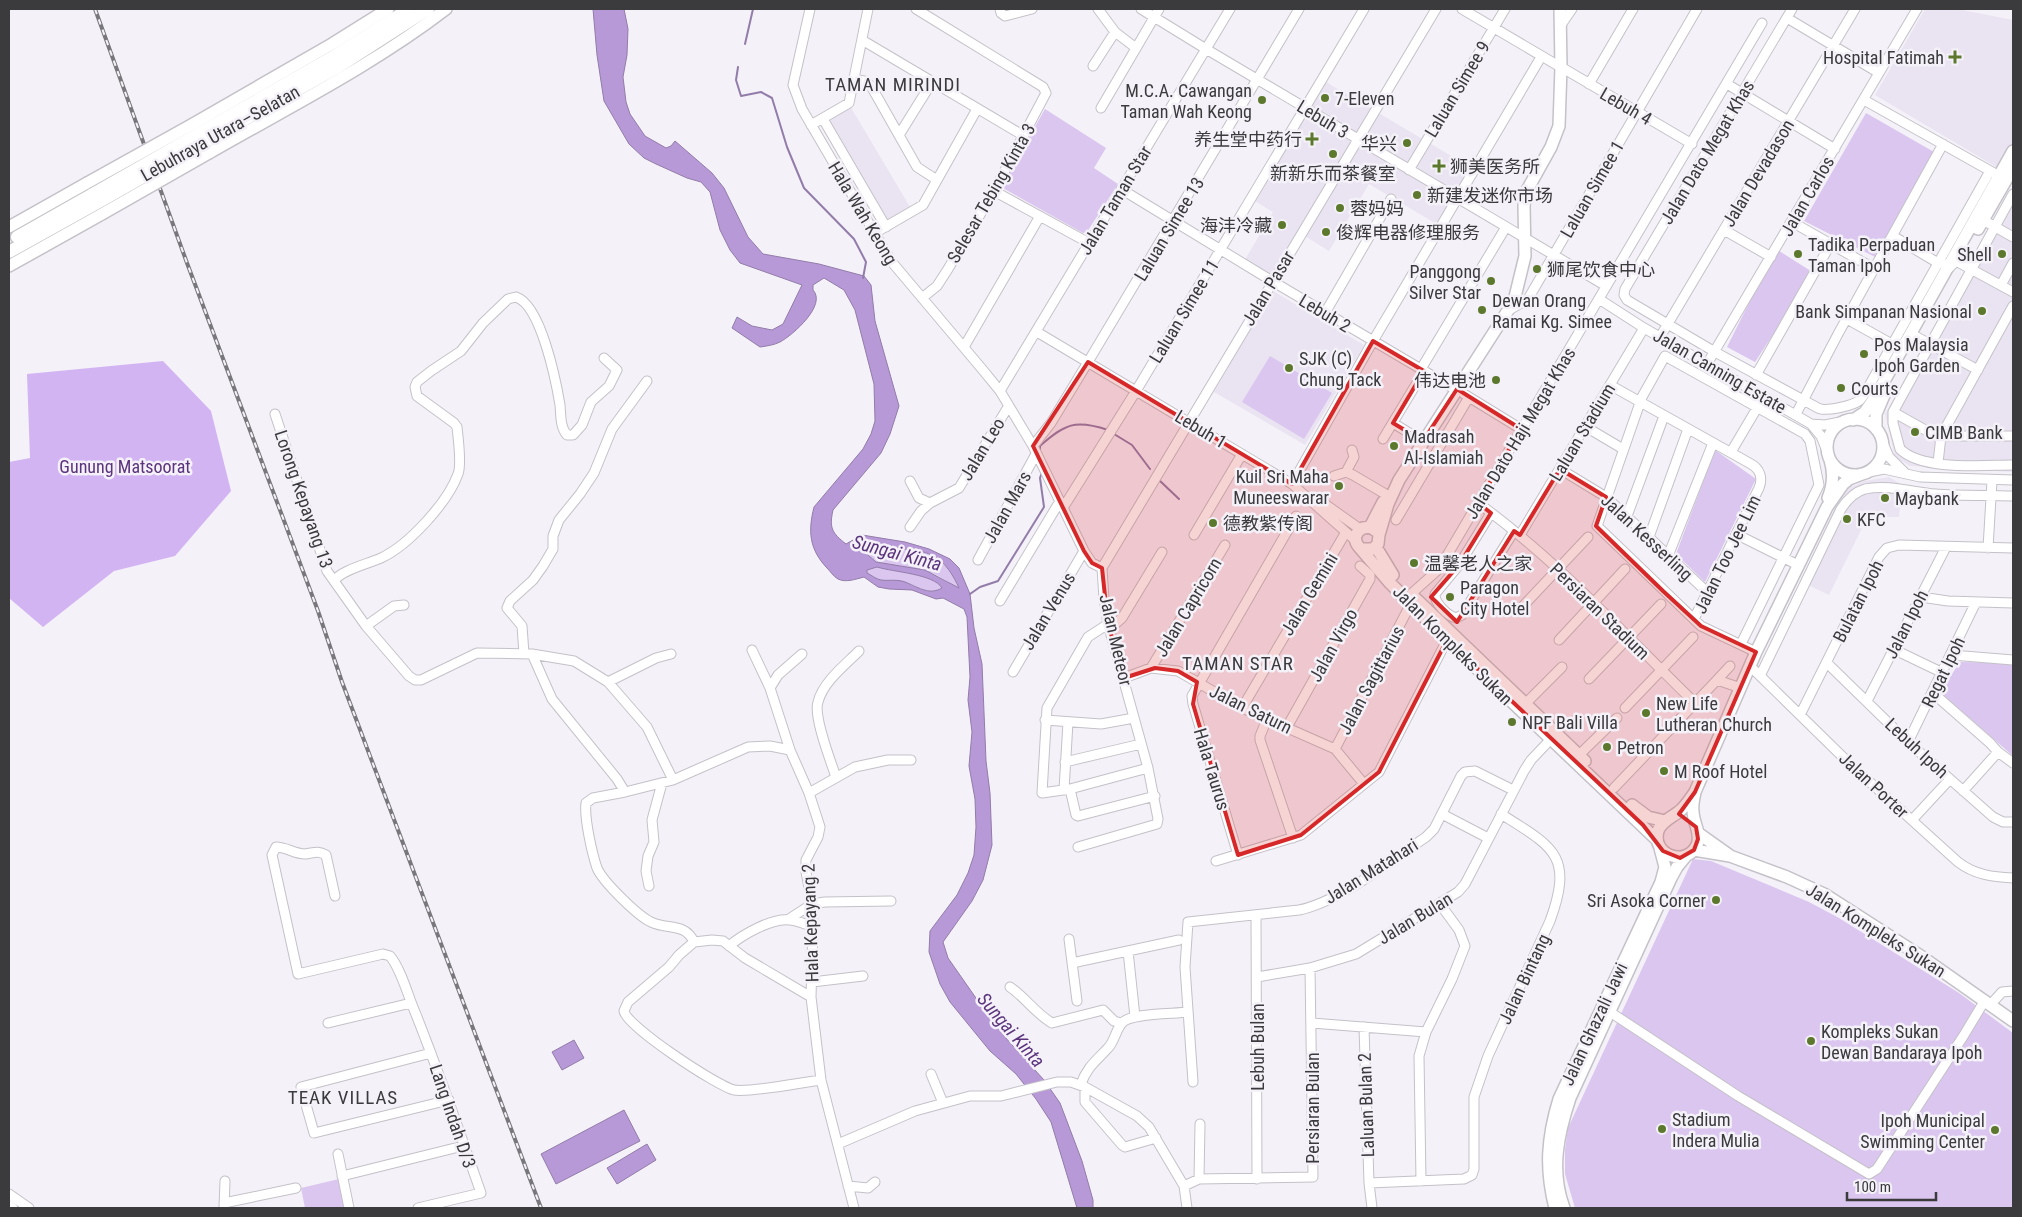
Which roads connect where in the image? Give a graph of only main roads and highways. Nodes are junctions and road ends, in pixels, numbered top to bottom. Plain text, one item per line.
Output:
1 (388, 9) edge
2 (409, 9) edge
3 (428, 9) edge
4 (446, 9) edge
5 (1558, 9) edge
6 (1559, 66) junction
7 (200, 139) junction
8 (2013, 151) edge
9 (2013, 167) edge
10 (95, 198) junction
11 (9, 227) edge
12 (1521, 236) junction
13 (9, 242) edge
14 (9, 252) edge
15 (1949, 265) junction
16 (9, 266) edge
17 (1455, 389) junction
18 (1849, 420) junction
19 (1876, 429) junction
20 (1828, 454) junction
21 (1865, 473) junction
22 (1827, 507) junction
23 (1371, 535) junction
24 (1359, 545) junction
25 (1695, 792) junction
26 (1668, 819) junction
27 (1697, 830) junction
28 (1658, 843) junction
29 (1690, 853) junction
30 (1730, 856) junction
31 (1612, 985) junction
32 (1610, 1012) junction
33 (2013, 1021) edge
34 (1592, 1028) junction
35 (1556, 1208) edge

1 - 7 main road
2 - 7 highway, Lebuhraya Utara–Selatan
3 - 7 highway, Lebuhraya Utara–Selatan
4 - 7 main road
5 - 6 main road
5 - 6 main road
6 - 12 main road
7 - 10 highway, Lebuhraya Utara–Selatan, bridge
7 - 10 main road, bridge
8 - 15 main road
9 - 15 main road
10 - 11 main road
10 - 13 highway, Lebuhraya Utara–Selatan
10 - 14 highway, Lebuhraya Utara–Selatan
10 - 16 main road
12 - 17 main road
12 - 17 main road
15 - 18 main road
15 - 19 main road
17 - 23 main road
17 - 23 main road
18 - 19 main road
18 - 20 main road
19 - 21 main road
20 - 21 main road
20 - 22 main road
21 - 22 main road
22 - 25 main road
23 - 24 main road
23 - 24 main road
23 - 26 main road, Jalan Kompleks Sukan
24 - 28 main road, Jalan Kompleks Sukan
25 - 26 main road
25 - 27 main road
26 - 27 main road
26 - 28 main road
27 - 29 main road
27 - 30 main road, Jalan Kompleks Sukan
28 - 29 main road
28 - 31 main road, Jalan Ghazali Jawi
29 - 30 main road, Jalan Kompleks Sukan
29 - 32 main road, Jalan Ghazali Jawi
30 - 33 main road, Jalan Kompleks Sukan
31 - 32 main road
31 - 34 main road, Jalan Ghazali Jawi
32 - 34 main road
32 - 35 main road, Jalan Ghazali Jawi
34 - 35 main road, Jalan Ghazali Jawi

